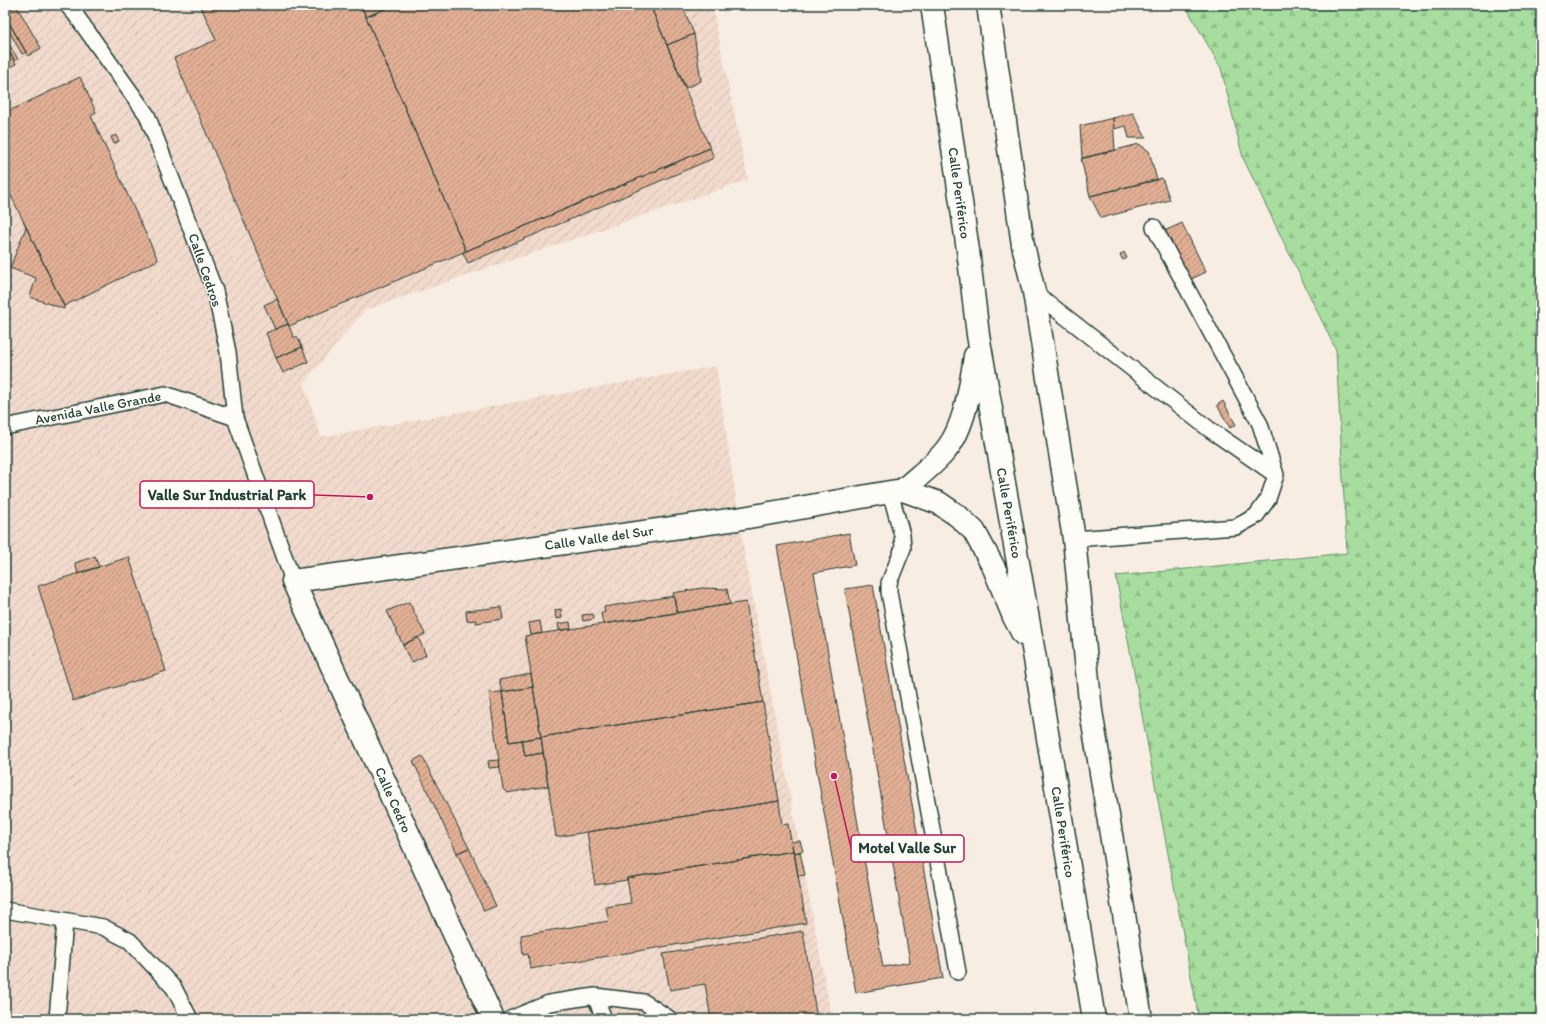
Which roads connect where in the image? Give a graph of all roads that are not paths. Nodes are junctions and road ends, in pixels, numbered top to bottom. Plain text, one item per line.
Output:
1 (932, 5) edge
2 (988, 5) edge
3 (71, 8) edge
4 (1154, 227) dead end
5 (1034, 292) junction
6 (978, 336) junction
7 (235, 418) junction
8 (5, 427) edge
9 (1276, 475) junction
10 (897, 491) junction
11 (1074, 539) junction
12 (293, 581) junction
13 (1035, 659) junction
14 (5, 910) edge
15 (65, 921) junction
16 (958, 972) dead end
17 (595, 996) junction
18 (57, 1019) edge
19 (190, 1019) edge
20 (492, 1019) edge
21 (510, 1019) edge
22 (604, 1019) edge
23 (670, 1019) edge
24 (1094, 1019) edge
25 (1141, 1019) edge

1 - 6 main road, Calle Periférico
2 - 5 main road
3 - 7 lane, Calle Cedros
4 - 9 lane
5 - 9 lane
5 - 11 main road
6 - 10 main road
6 - 13 main road, Calle Periférico
7 - 8 lane, Avenida Valle Grande
7 - 12 lane, Calle Cedros
9 - 11 lane
10 - 12 main road, Calle Valle del Sur
10 - 13 main road
10 - 16 lane
11 - 25 main road
12 - 20 main road, Calle Cedro
13 - 24 main road, Calle Periférico
14 - 15 lane
15 - 18 lane
15 - 19 lane
17 - 21 lane
17 - 22 lane
17 - 23 lane

